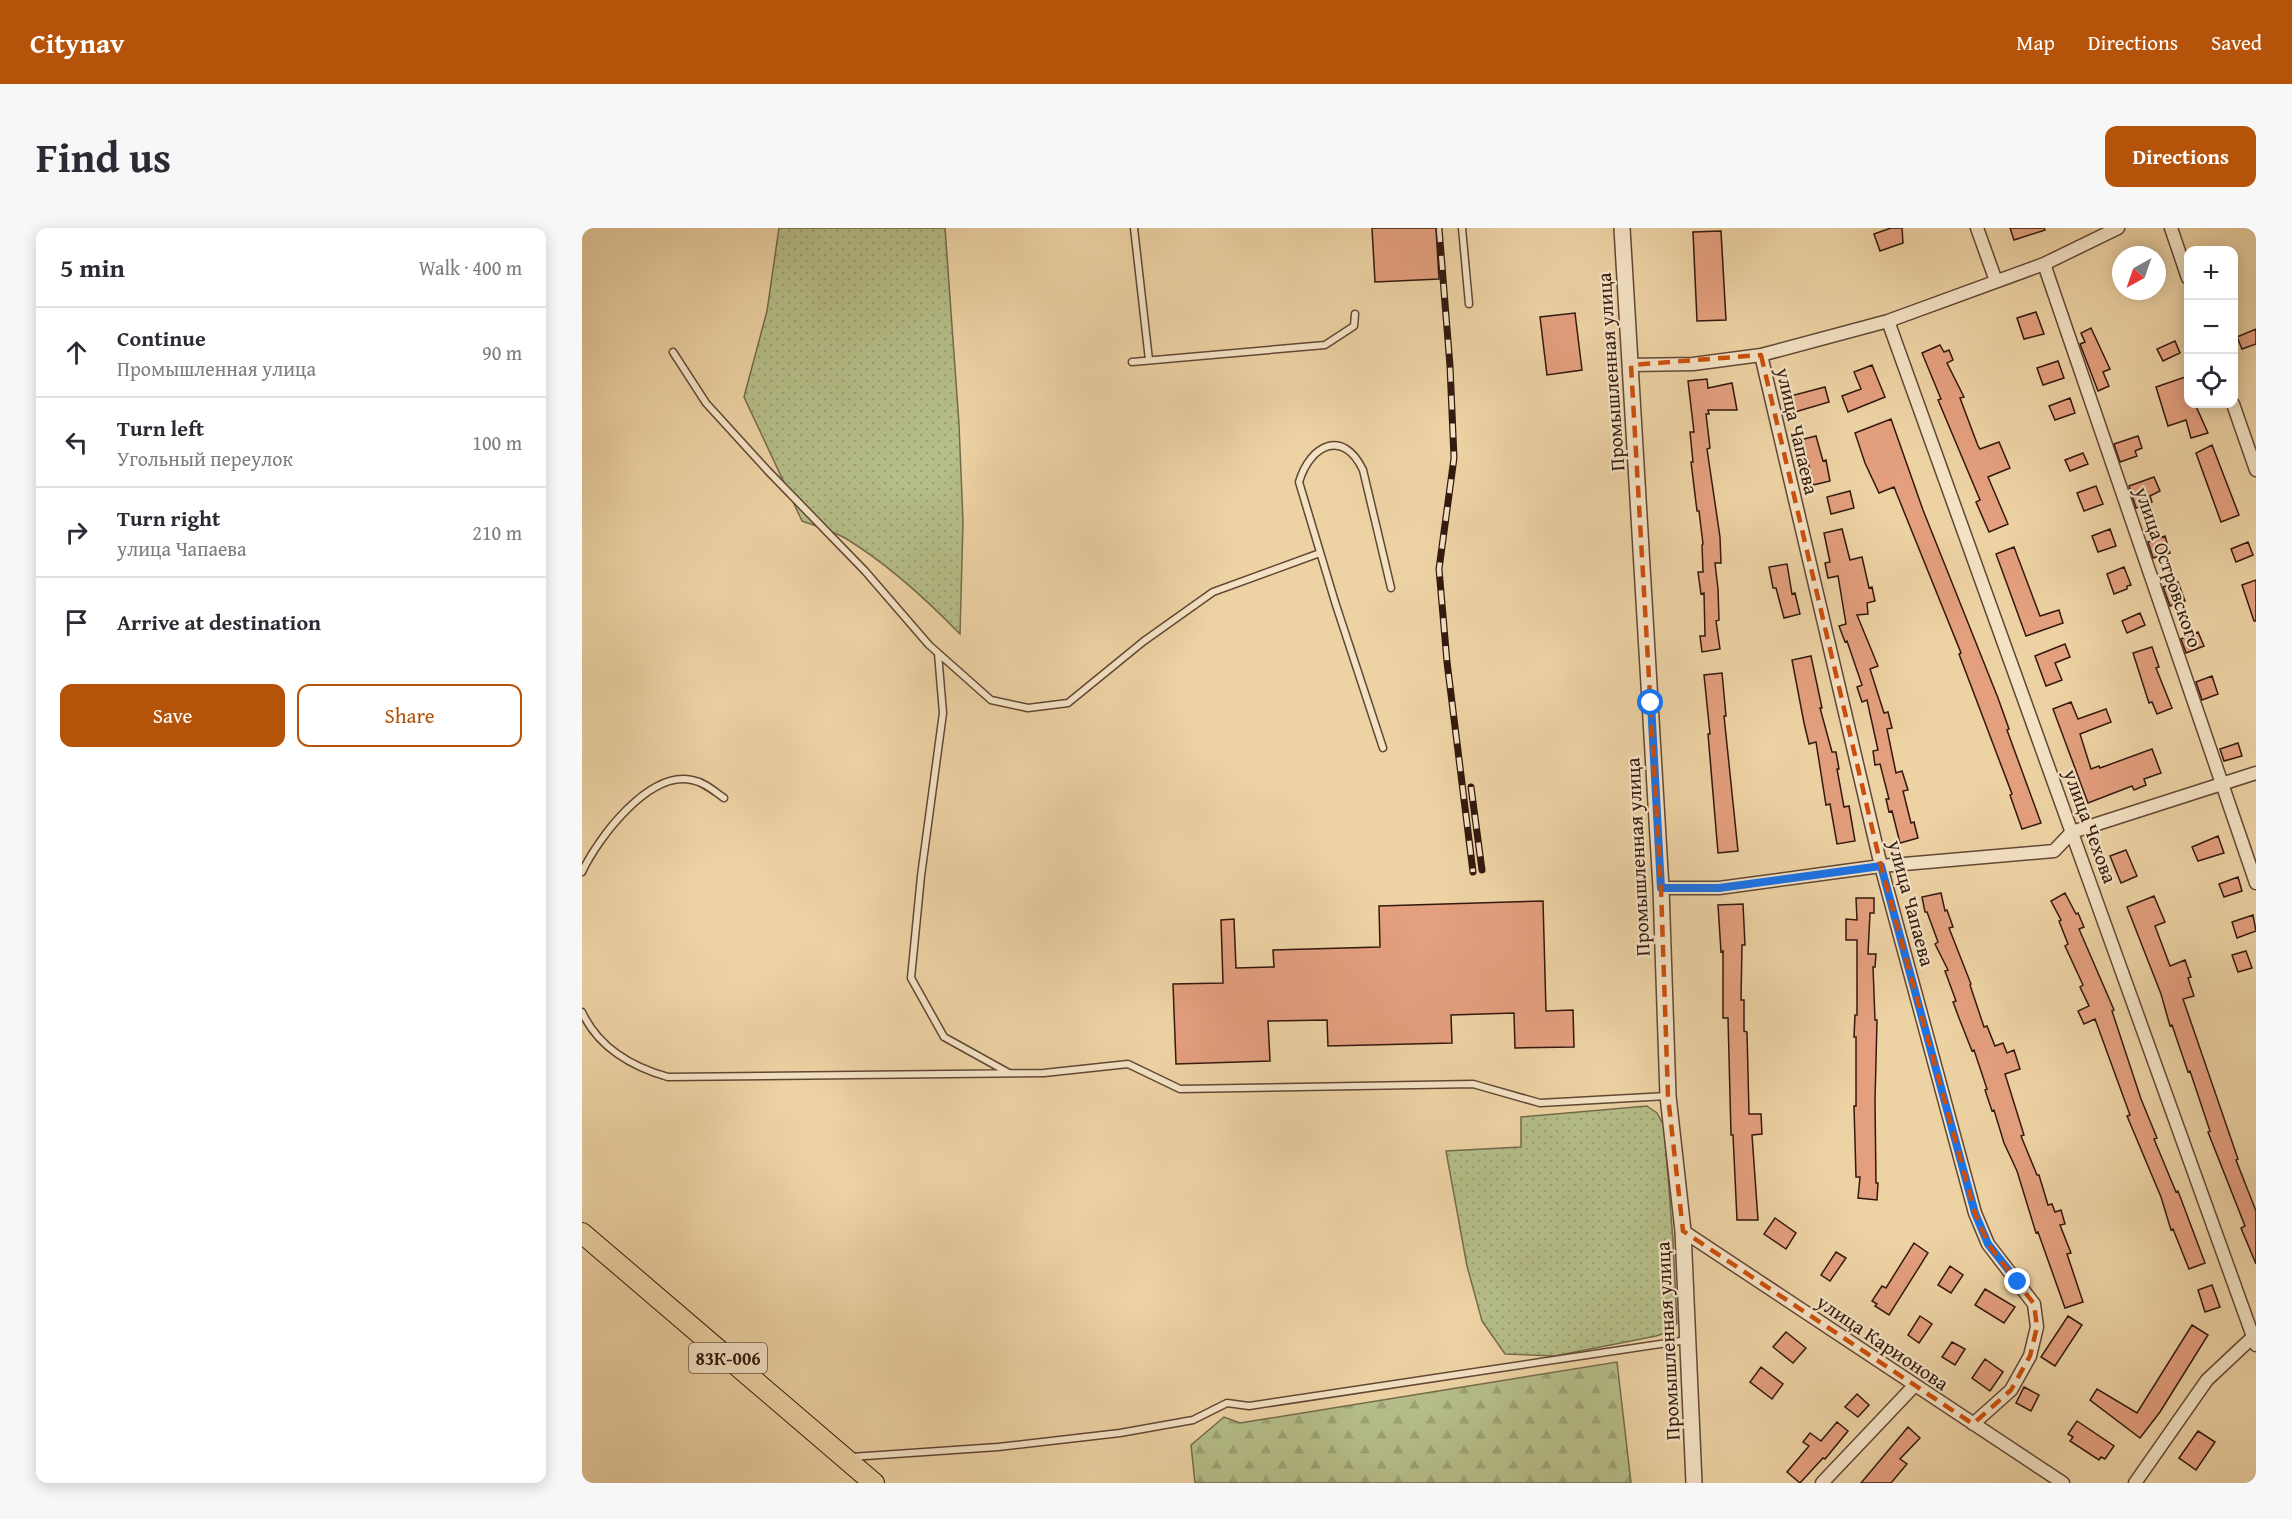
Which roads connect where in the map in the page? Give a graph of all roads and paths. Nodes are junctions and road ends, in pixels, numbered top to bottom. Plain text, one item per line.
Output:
1 (1134, 228) edge
2 (1462, 228) edge
3 (1622, 228) edge
4 (1977, 228) edge
5 (2118, 228) edge
6 (2171, 228) edge
7 (2044, 264) junction
8 (2184, 266) edge
9 (1996, 281) junction
10 (1469, 304) dead end
11 (1355, 314) dead end
12 (1888, 321) junction
13 (673, 352) dead end
14 (1761, 355) junction
15 (1149, 360) junction
16 (1132, 362) dead end
17 (1631, 364) junction
18 (2234, 408) edge
19 (2256, 470) edge
20 (1320, 553) junction
21 (1391, 588) dead end
22 (938, 653) junction
23 (1383, 748) dead end
24 (2256, 773) edge
25 (2223, 784) junction
26 (724, 798) dead end
27 (2072, 832) junction
28 (1881, 866) junction
29 (582, 872) edge
30 (2256, 883) edge
31 (1661, 888) junction
32 (582, 1012) edge
33 (1009, 1074) junction
34 (1668, 1096) junction
35 (1683, 1231) junction
36 (582, 1233) edge
37 (2255, 1338) edge
38 (1688, 1340) junction
39 (1914, 1386) junction
40 (1973, 1424) junction
41 (845, 1458) junction
42 (2048, 1479) edge
43 (874, 1483) edge
44 (1694, 1483) edge
45 (1822, 1483) edge
46 (2063, 1483) edge
47 (2135, 1483) edge

1 - 15 lane
2 - 10 lane
3 - 17 street, Промышленная улица
4 - 9 street
5 - 7 street
6 - 8 street
7 - 9 street
7 - 25 street, улица Островского
9 - 12 street
11 - 15 lane
12 - 14 street
12 - 27 street, улица Чехова
13 - 22 lane
14 - 17 street
14 - 28 street, улица Чапаева
15 - 16 lane
17 - 31 street, Промышленная улица
18 - 19 street
20 - 21 lane
20 - 22 lane
20 - 23 lane
22 - 33 lane
24 - 25 street
25 - 27 street
25 - 30 street, улица Островского
26 - 29 lane
27 - 28 street
27 - 37 street, улица Чехова
28 - 31 street
28 - 40 street, улица Чапаева
31 - 34 street, Промышленная улица
32 - 33 lane
33 - 34 lane
34 - 35 street, Промышленная улица
35 - 38 street, Промышленная улица
35 - 39 street, улица Карионова
36 - 41 main road, 83К-006
37 - 47 street
38 - 41 lane
38 - 44 street, Промышленная улица
39 - 40 street, улица Карионова
39 - 45 street
40 - 42 street, улица Карионова
41 - 43 main road, 83К-006
42 - 46 street, улица Карионова

